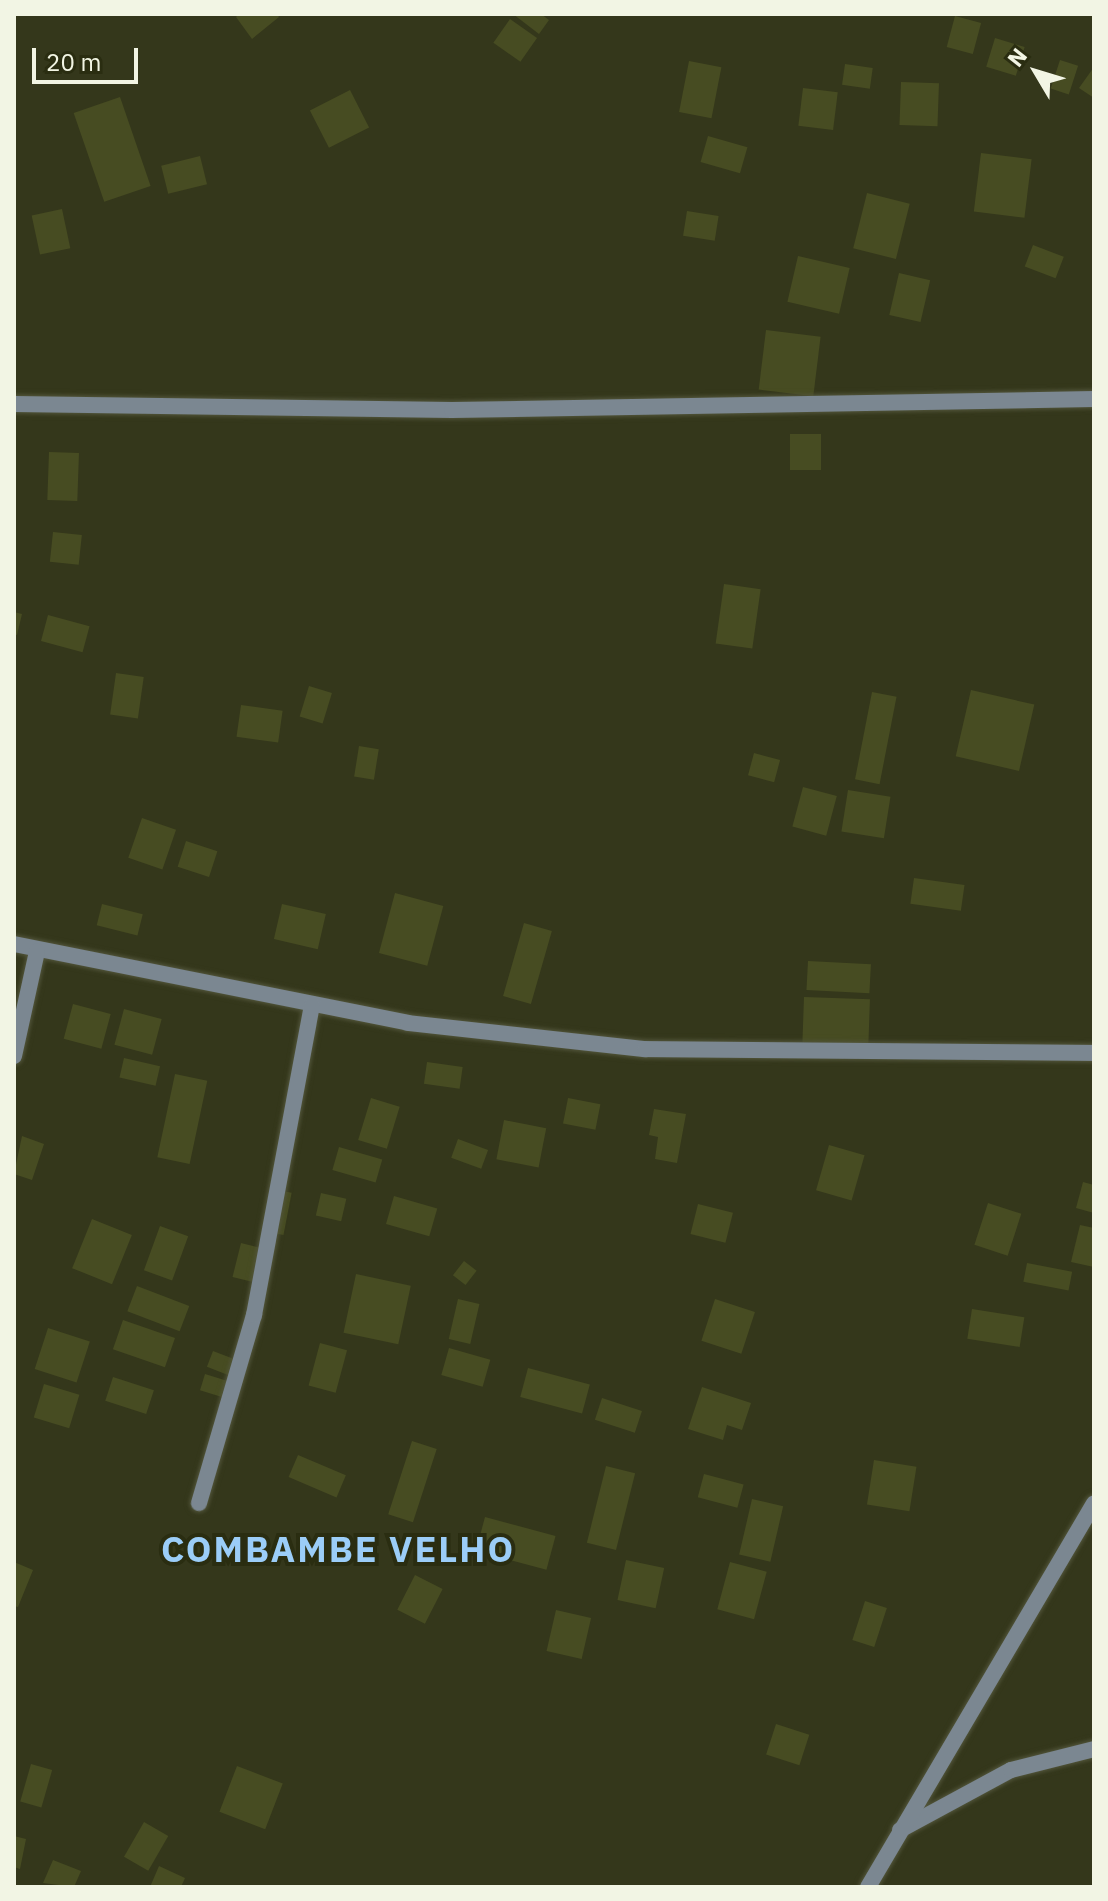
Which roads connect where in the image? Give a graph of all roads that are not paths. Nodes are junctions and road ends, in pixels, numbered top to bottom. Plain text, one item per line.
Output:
1 (1094, 399) edge
2 (14, 404) edge
3 (14, 944) edge
4 (37, 951) junction
5 (312, 1004) junction
6 (1094, 1053) edge
7 (14, 1056) edge
8 (199, 1503) dead end
9 (1094, 1504) edge
10 (1094, 1749) edge
11 (898, 1830) junction
12 (868, 1887) edge

1 - 2 street
3 - 4 street
4 - 5 street
4 - 7 street
5 - 6 street
5 - 8 street
9 - 11 street
10 - 11 street
11 - 12 street

